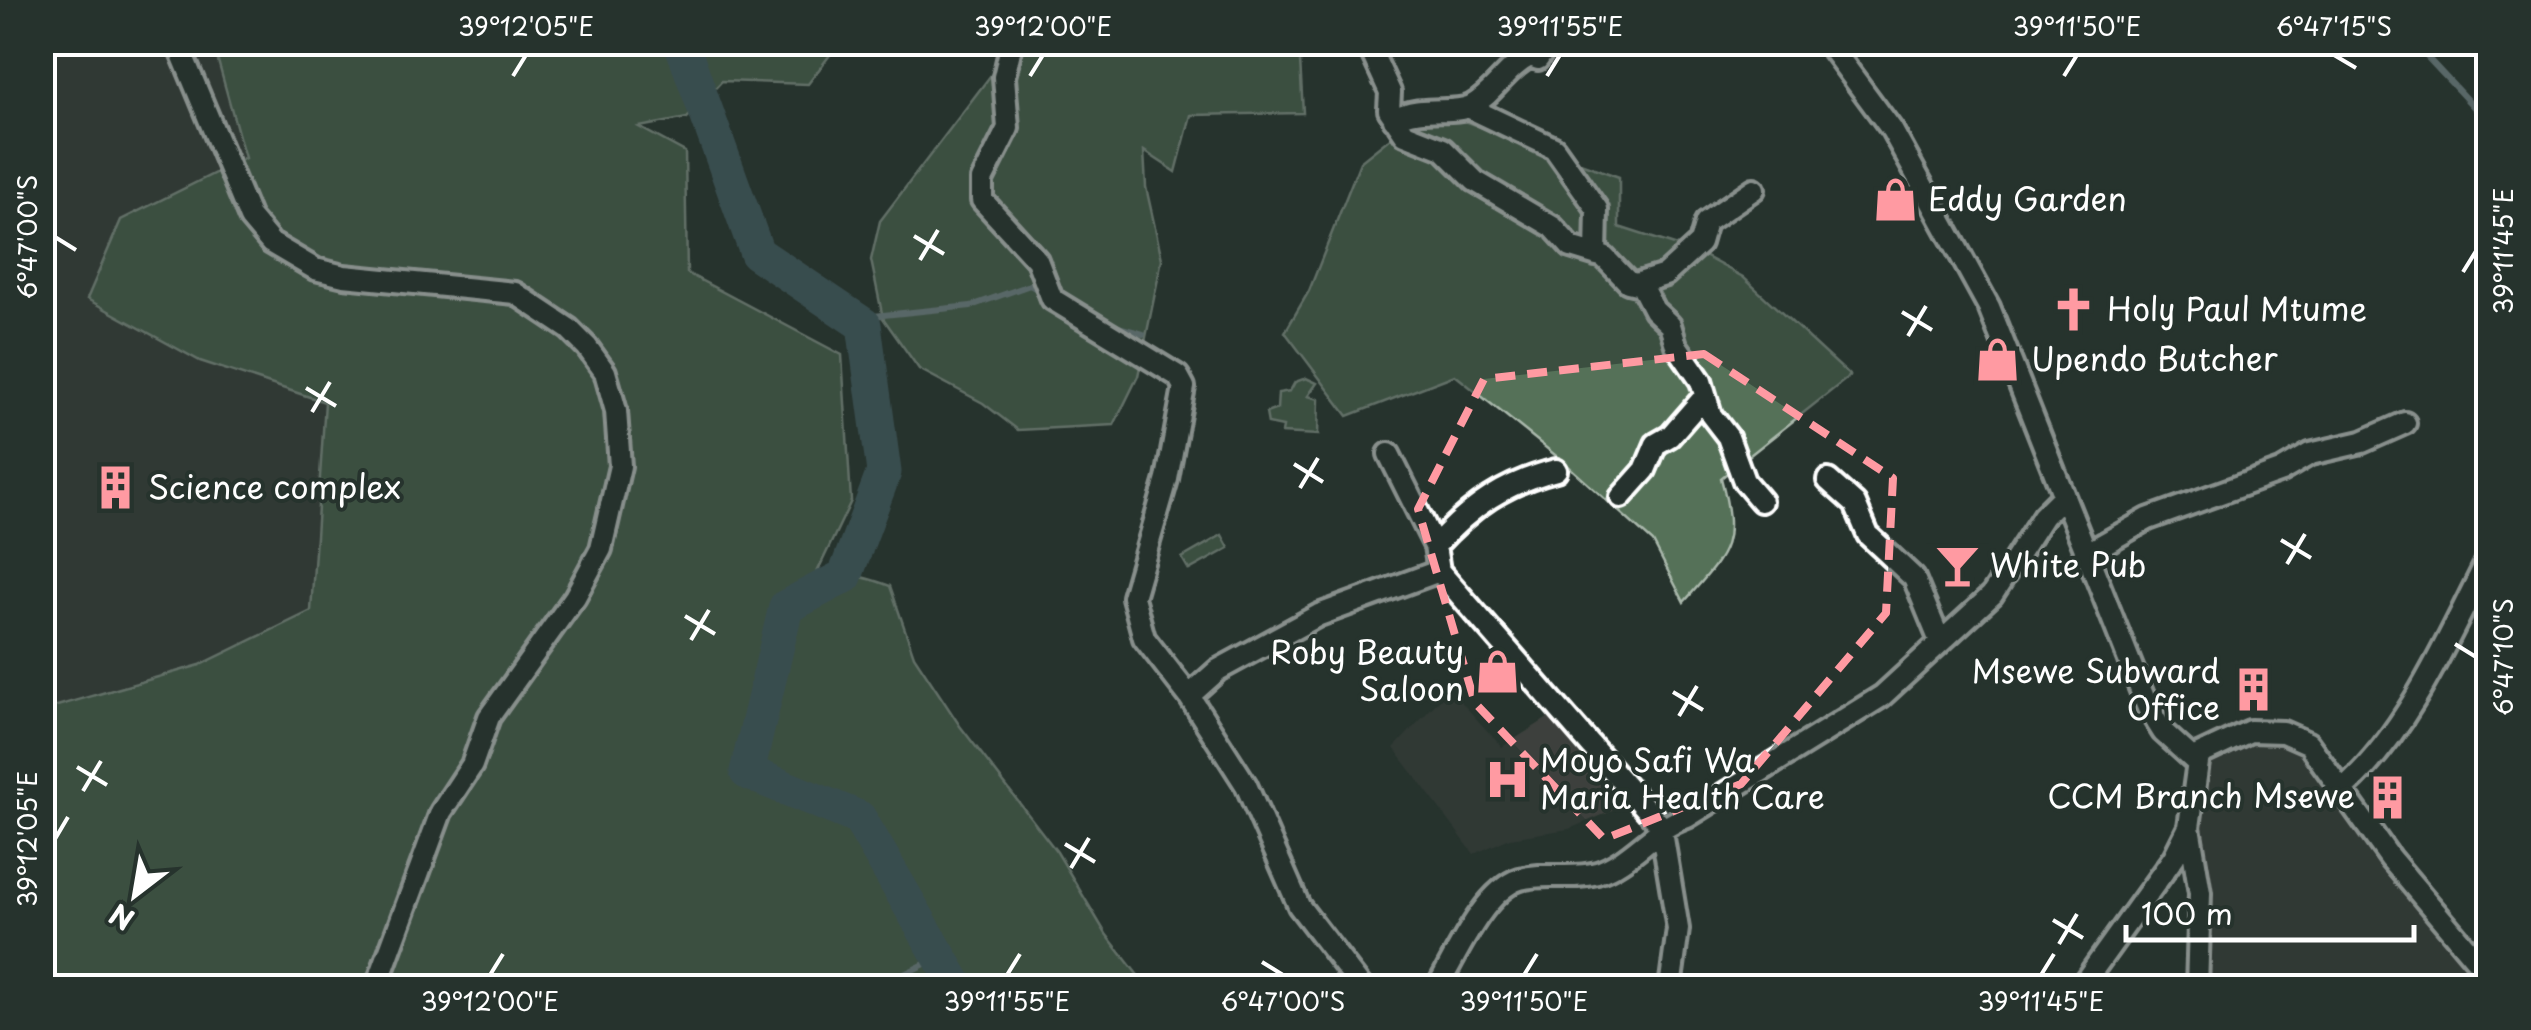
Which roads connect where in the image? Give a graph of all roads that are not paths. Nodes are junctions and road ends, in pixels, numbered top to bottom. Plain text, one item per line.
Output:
1 (177, 42) edge
2 (1012, 42) edge
3 (1367, 42) edge
4 (1548, 42) edge
5 (1827, 42) edge
6 (1468, 107) junction
7 (1394, 119) junction
8 (1754, 190) dead end
9 (1596, 256) junction
10 (1639, 283) junction
11 (1704, 397) junction
12 (2405, 423) dead end
13 (1389, 454) dead end
14 (1556, 470) dead end
15 (1828, 480) dead end
16 (1621, 498) dead end
17 (2061, 498) junction
18 (1761, 501) dead end
19 (1436, 546) junction
20 (2084, 555) junction
21 (2488, 560) edge
22 (1439, 571) junction
23 (1939, 640) junction
24 (1188, 696) junction
25 (2195, 761) junction
26 (2344, 788) junction
27 (1661, 826) junction
28 (2189, 826) junction
29 (2488, 974) edge
30 (376, 988) edge
31 (1362, 988) edge
32 (1438, 988) edge
33 (1670, 988) edge
34 (2080, 988) edge
35 (2197, 988) edge

1 - 30 street
2 - 24 street
3 - 7 street
4 - 6 street
5 - 17 street
6 - 7 street
6 - 9 street
7 - 9 street
8 - 10 street
9 - 10 street
10 - 11 street
11 - 16 street
11 - 18 street
12 - 20 street
13 - 19 street
14 - 19 street
15 - 23 street
17 - 20 street
17 - 23 street
19 - 22 street
20 - 25 street
21 - 26 street
22 - 24 street
22 - 27 street
23 - 27 street
24 - 31 street
25 - 26 street
25 - 28 street
26 - 29 street
27 - 32 street
27 - 33 street
28 - 34 street
28 - 35 street

